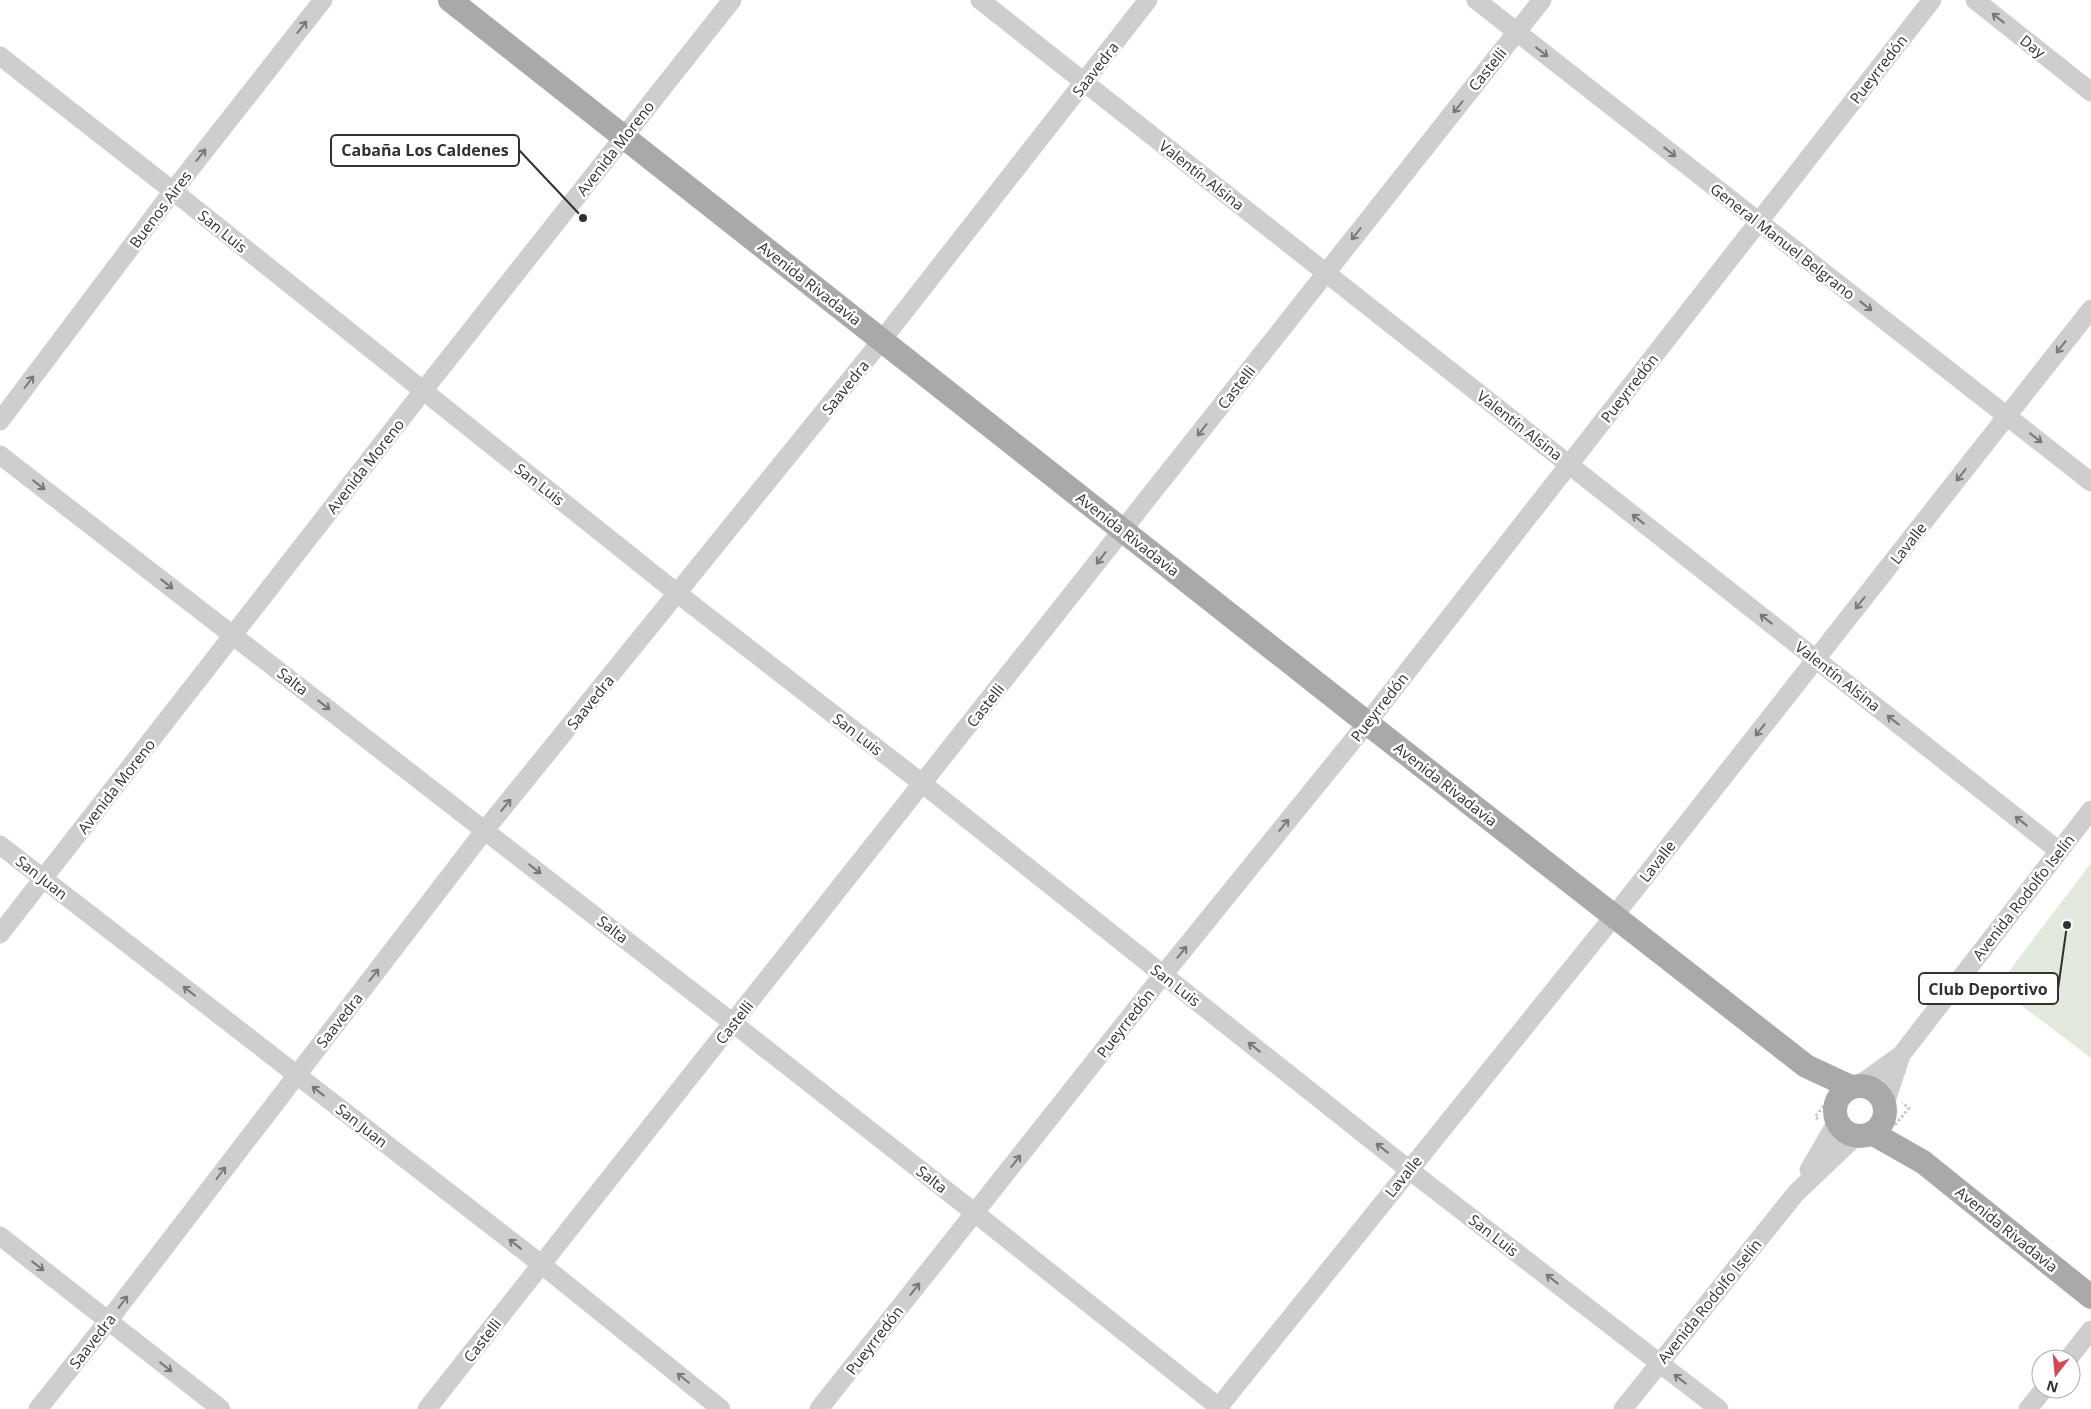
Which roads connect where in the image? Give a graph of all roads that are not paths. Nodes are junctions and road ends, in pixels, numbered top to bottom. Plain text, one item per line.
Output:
1 (323, 0) edge
2 (450, 0) edge
3 (732, 0) edge
4 (980, 0) edge
5 (1148, 0) edge
6 (1476, 0) edge
7 (1542, 0) edge
8 (1932, 0) edge
9 (1975, 0) edge
10 (1517, 32) junction
11 (0, 56) edge
12 (1084, 82) junction
13 (2091, 92) edge
14 (624, 136) junction
15 (173, 191) junction
16 (1758, 222) junction
17 (1325, 272) junction
18 (2091, 309) edge
19 (882, 340) junction
20 (423, 391) junction
21 (2007, 416) junction
22 (0, 421) edge
23 (0, 455) edge
24 (1569, 464) junction
25 (2091, 482) edge
26 (1123, 530) junction
27 (678, 593) junction
28 (234, 635) junction
29 (1816, 659) junction
30 (1366, 723) junction
31 (923, 784) junction
32 (2091, 810) edge
33 (485, 830) junction
34 (0, 845) edge
35 (2059, 851) junction
36 (43, 878) junction
37 (1614, 916) junction
38 (0, 934) edge
39 (1163, 975) junction
40 (733, 1023) junction
41 (1901, 1055) junction
42 (1806, 1066) junction
43 (297, 1074) junction
44 (1855, 1086) junction
45 (1885, 1108) junction
46 (1836, 1114) junction
47 (1864, 1135) junction
48 (1922, 1162) junction
49 (1408, 1169) junction
50 (1796, 1193) junction
51 (975, 1212) junction
52 (0, 1236) edge
53 (541, 1264) junction
54 (2091, 1297) edge
55 (108, 1321) junction
56 (2091, 1330) edge
57 (2076, 1349) edge
58 (1660, 1363) junction
59 (2036, 1399) edge
60 (1219, 1408) edge
61 (38, 1409) edge
62 (220, 1409) edge
63 (427, 1409) edge
64 (721, 1409) edge
65 (819, 1409) edge
66 (1623, 1409) edge
67 (1718, 1409) edge
68 (2028, 1409) edge

15 -> 1 street, Buenos Aires
2 - 14 main road, Avenida Rivadavia
3 - 14 street, Avenida Moreno
4 - 12 street, Valentín Alsina
5 - 12 street, Saavedra
6 - 10 street, General Manuel Belgrano
7 - 10 street, Castelli
8 - 16 street, Pueyrredón
13 -> 9 street, Day
10 -> 16 street, General Manuel Belgrano
10 -> 17 street, Castelli
11 - 15 street, San Luis
12 - 17 street, Valentín Alsina
12 - 19 street, Saavedra
14 - 19 main road, Avenida Rivadavia
14 - 20 street, Avenida Moreno
15 - 20 street, San Luis
22 -> 15 street, Buenos Aires
16 -> 21 street, General Manuel Belgrano
16 - 24 street, Pueyrredón
17 - 24 street, Valentín Alsina
17 -> 26 street, Castelli
18 -> 21 street, Lavalle
19 - 26 main road, Avenida Rivadavia
19 - 27 street, Saavedra
20 - 27 street, San Luis
20 - 28 street, Avenida Moreno
21 -> 25 street, General Manuel Belgrano
21 -> 29 street, Lavalle
23 -> 28 street, Salta
29 -> 24 street, Valentín Alsina
24 - 30 street, Pueyrredón
26 - 30 main road, Avenida Rivadavia
26 -> 31 street, Castelli
27 - 31 street, San Luis
33 -> 27 street, Saavedra
28 -> 33 street, Salta
28 - 36 street, Avenida Moreno
35 -> 29 street, Valentín Alsina
29 -> 37 street, Lavalle
30 - 37 main road, Avenida Rivadavia
39 -> 30 street, Pueyrredón
31 - 39 street, San Luis
31 - 40 street, Castelli
32 - 35 street, Avenida Rodolfo Iselín
33 -> 40 street, Salta
43 -> 33 street, Saavedra
34 - 36 street, San Juan
35 - 41 street, Avenida Rodolfo Iselín
36 - 38 street, Avenida Moreno
43 -> 36 street, San Juan
37 - 42 main road, Avenida Rivadavia
37 - 49 street, Lavalle
49 -> 39 street, San Luis
51 -> 39 street, Pueyrredón
40 - 51 street, Salta
40 - 53 street, Castelli
41 - 44 street, Avenida Rodolfo Iselín
41 - 45 street, Avenida Rodolfo Iselín
42 - 44 main road, Avenida Rivadavia
42 - 46 main road, Avenida Rivadavia
53 -> 43 street, San Juan
55 -> 43 street, Saavedra
44 - 45 main road
44 - 46 main road
45 - 47 main road
45 - 48 main road, Avenida Rivadavia
46 - 47 main road
46 - 50 street, Avenida Rodolfo Iselín
47 - 48 main road, Avenida Rivadavia
47 - 50 street, Avenida Rodolfo Iselín
48 - 54 main road, Avenida Rivadavia
58 -> 49 street, San Luis
49 - 60 street, Lavalle
50 - 58 street, Avenida Rodolfo Iselín
51 - 60 street, Salta
65 -> 51 street, Pueyrredón
52 -> 55 street
53 - 63 street, Castelli
64 -> 53 street, San Juan
55 - 61 street, Saavedra
55 -> 62 street
56 - 57 street
58 - 66 street, Avenida Rodolfo Iselín
67 -> 58 street, San Luis
59 - 68 street

